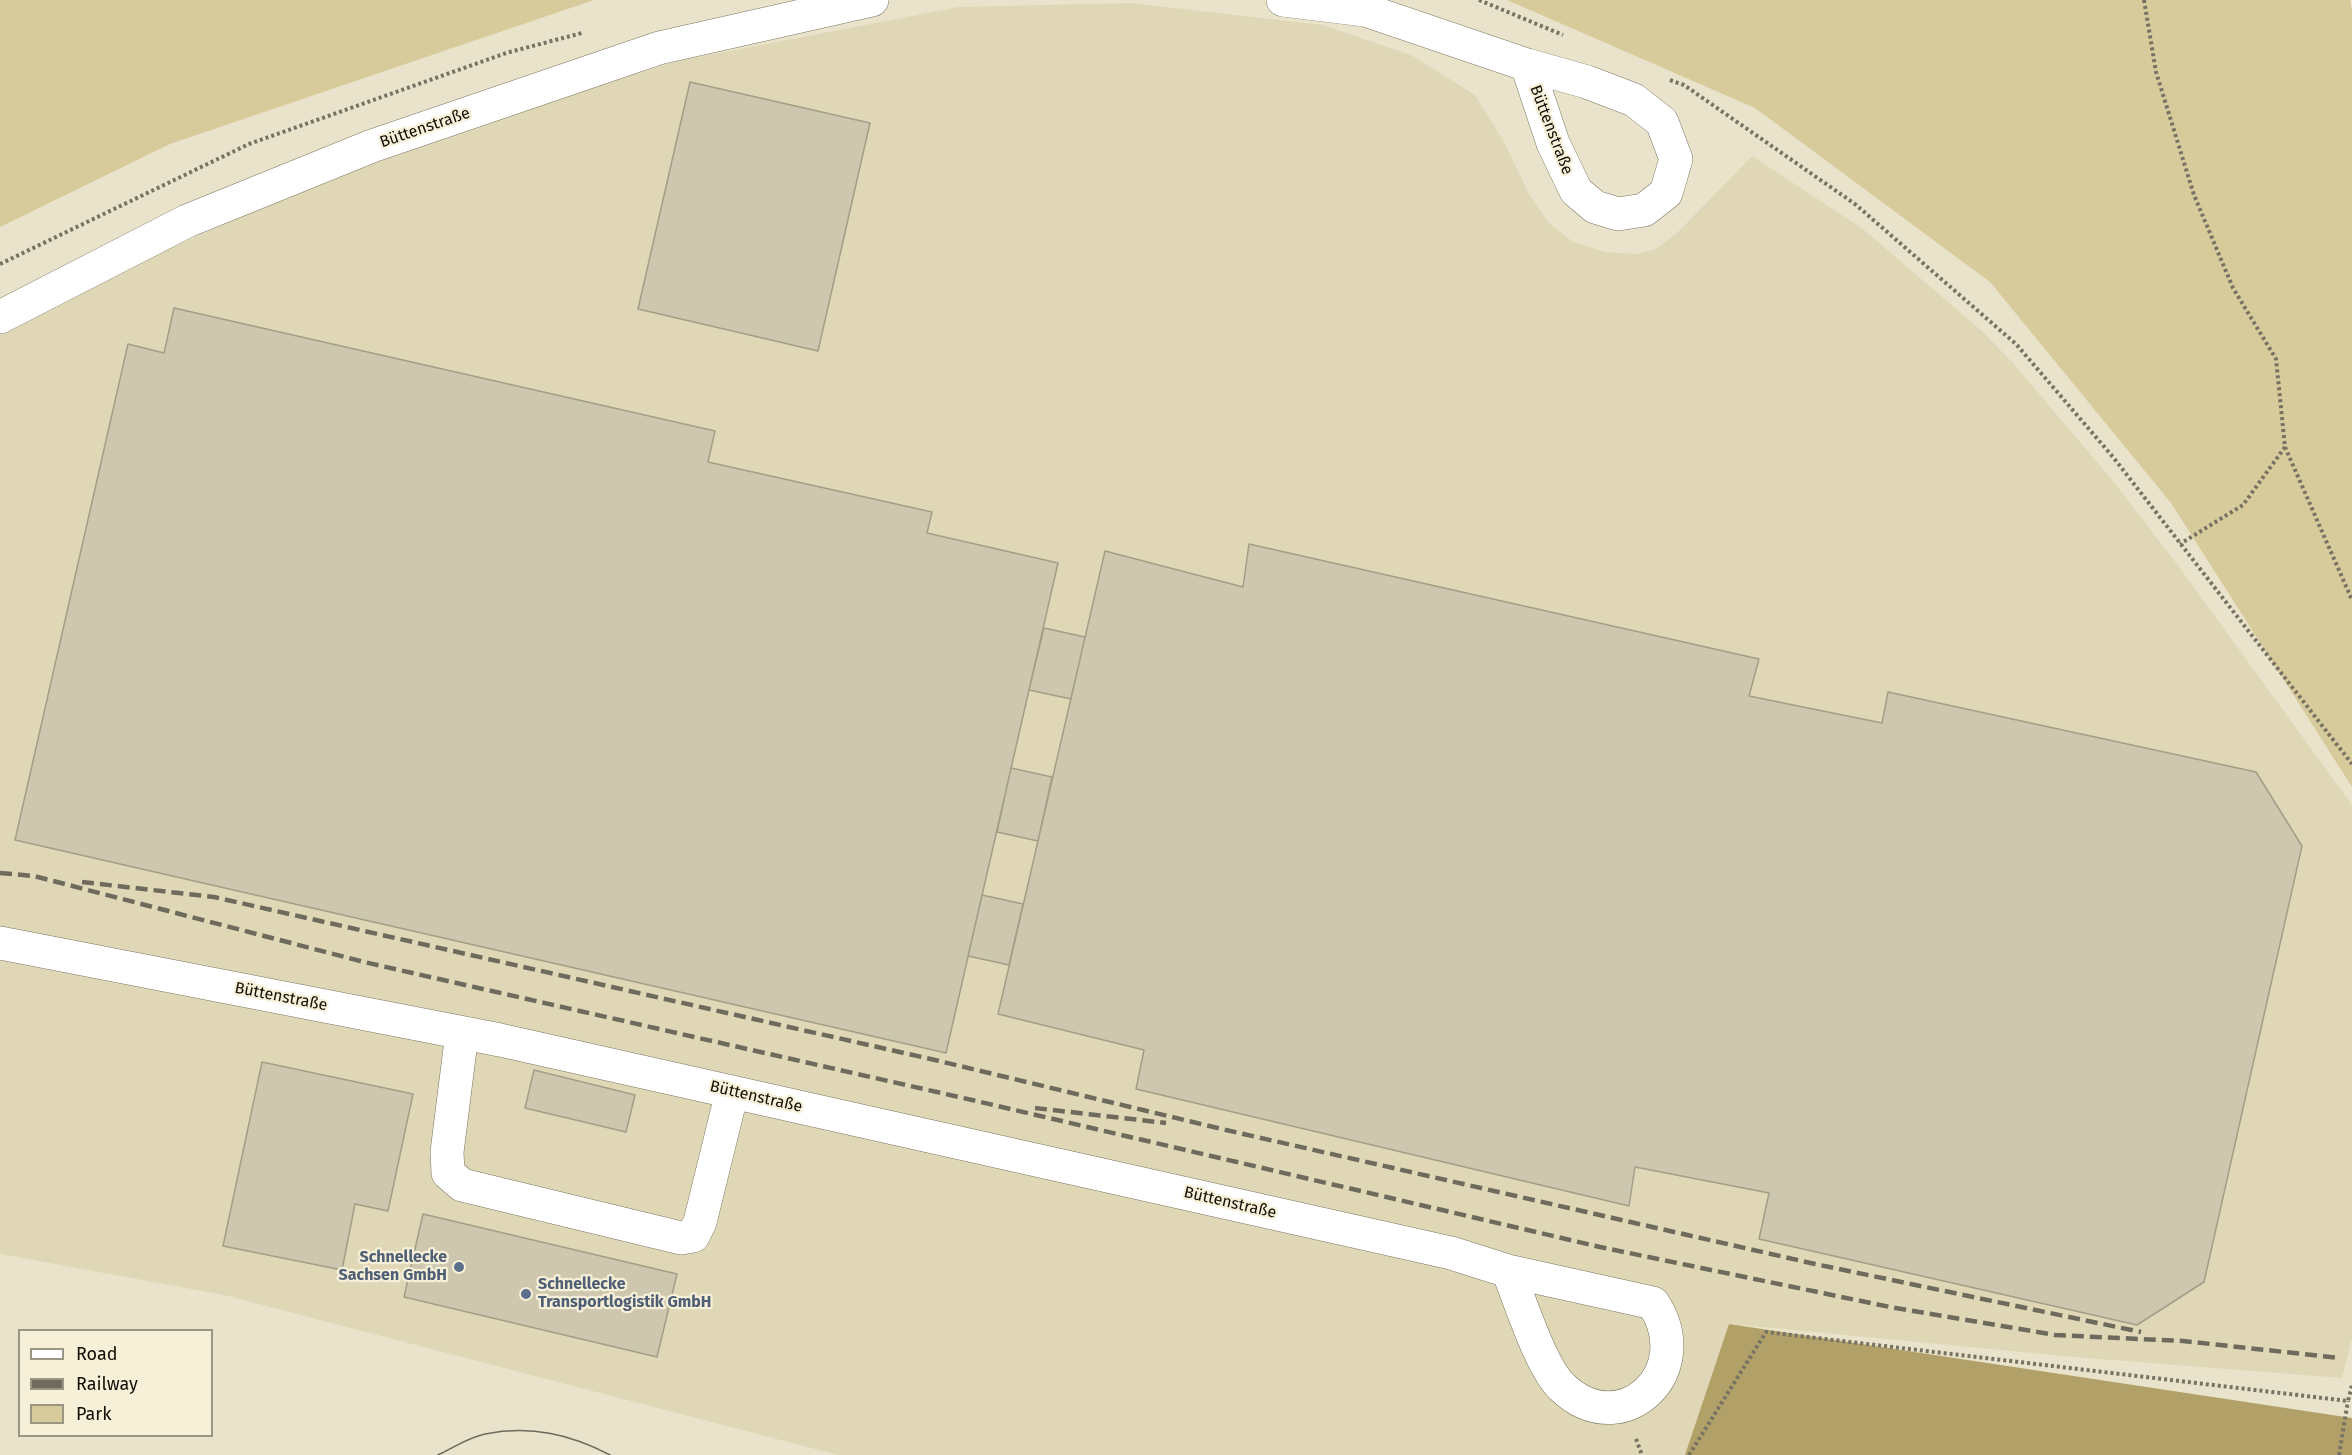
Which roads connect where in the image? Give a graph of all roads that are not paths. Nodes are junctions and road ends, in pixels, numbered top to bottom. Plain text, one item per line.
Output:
1 (872, 0) edge
2 (1282, 0) edge
3 (1527, 65) junction
4 (0, 316) edge
5 (0, 943) edge
6 (462, 1033) junction
7 (732, 1092) junction
8 (1508, 1271) junction

1 - 4 street, Büttenstraße
2 - 3 street, Büttenstraße
3 - 3 street, Büttenstraße
5 - 6 street, Büttenstraße
6 - 7 street, Büttenstraße
6 - 7 street
7 - 8 street, Büttenstraße
8 - 8 street, Büttenstraße

